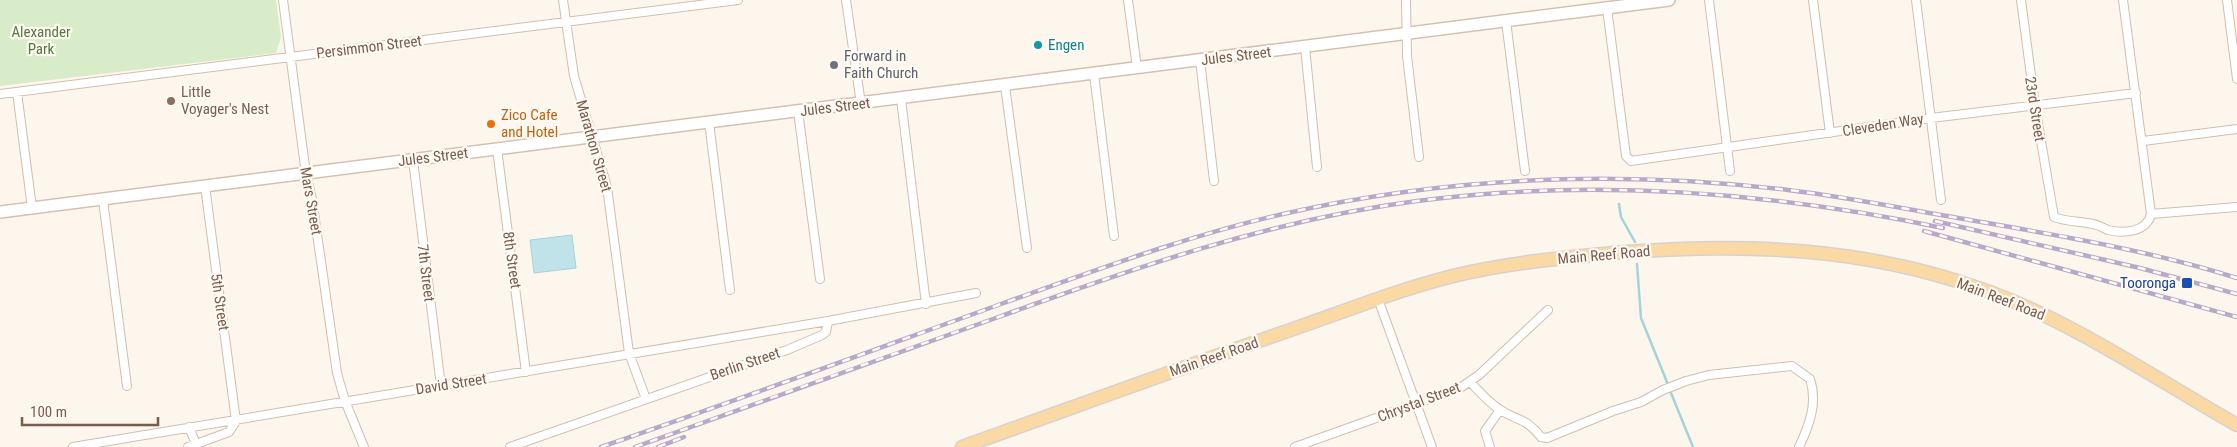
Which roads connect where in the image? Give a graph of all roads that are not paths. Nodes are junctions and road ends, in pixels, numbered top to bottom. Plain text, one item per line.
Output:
1 (283, 0) edge
2 (563, 0) edge
3 (738, 0) edge
4 (846, 0) edge
5 (1128, 0) edge
6 (1406, 0) edge
7 (1669, 0) edge
8 (1710, 0) edge
9 (1813, 0) edge
10 (1916, 0) edge
11 (2021, 0) edge
12 (2123, 0) edge
13 (2227, 0) edge
14 (1608, 8) junction
15 (1506, 21) junction
16 (565, 23) junction
17 (1408, 34) junction
18 (1305, 47) junction
19 (290, 57) junction
20 (1200, 60) junction
21 (1137, 68) junction
22 (1094, 74) junction
23 (2237, 79) edge
24 (1005, 86) junction
25 (17, 92) junction
26 (2136, 93) junction
27 (0, 94) edge
28 (901, 99) junction
29 (861, 104) junction
30 (2034, 106) junction
31 (798, 111) junction
32 (1931, 118) junction
33 (709, 122) junction
34 (2237, 129) edge
35 (1830, 133) junction
36 (590, 137) junction
37 (2143, 142) junction
38 (1728, 148) junction
39 (497, 149) junction
40 (1419, 157) dead end
41 (412, 160) junction
42 (1317, 167) dead end
43 (1525, 171) dead end
44 (1730, 171) dead end
45 (306, 174) junction
46 (1214, 182) dead end
47 (205, 186) junction
48 (103, 200) junction
49 (1942, 200) dead end
50 (2237, 207) edge
51 (32, 208) junction
52 (0, 212) edge
53 (2151, 214) junction
54 (1114, 236) dead end
55 (1027, 248) dead end
56 (820, 279) dead end
57 (730, 290) dead end
58 (976, 293) dead end
59 (1378, 299) junction
60 (926, 304) junction
61 (1548, 310) dead end
62 (828, 321) junction
63 (629, 353) junction
64 (526, 372) junction
65 (1470, 382) junction
66 (127, 386) dead end
67 (441, 386) junction
68 (646, 399) junction
69 (346, 401) junction
70 (1417, 405) junction
71 (1500, 410) junction
72 (236, 418) junction
73 (2237, 425) edge
74 (189, 427) junction
75 (192, 446) edge
76 (73, 447) edge
77 (364, 447) edge
78 (510, 447) edge
79 (962, 447) edge
80 (1295, 447) edge
81 (1432, 447) edge
82 (1490, 447) edge
83 (1799, 447) edge

1 - 19 street, Mars Street
2 - 16 street, Marathon Street
3 - 16 street, Persimmon Street
4 - 29 street
5 - 21 street
6 - 17 street
7 - 14 main road, Jules Street
8 - 38 street
9 - 35 street
10 - 32 street
11 - 30 street, 23rd Street
12 - 26 street
13 - 23 street
14 - 15 main road, Jules Street
14 - 38 street, Cleveden Way
15 - 17 main road, Jules Street
15 - 43 street
16 - 19 street, Persimmon Street
16 - 36 street, Marathon Street
17 - 18 main road, Jules Street
17 - 40 street
18 - 20 main road, Jules Street
18 - 42 street
19 - 25 street, Persimmon Street
19 - 45 street, Mars Street
20 - 21 main road, Jules Street
20 - 46 street
21 - 22 main road, Jules Street
22 - 24 main road, Jules Street
22 - 54 street
24 - 28 main road, Jules Street
24 - 55 street
25 - 27 street, Persimmon Street
25 - 51 street
26 - 30 street, Cleveden Way
26 - 37 street
28 - 29 main road, Jules Street
28 - 60 street
29 - 31 main road, Jules Street
30 - 32 street, Cleveden Way
30 - 53 street, 23rd Street
31 - 33 main road, Jules Street
31 - 56 street
32 - 35 street, Cleveden Way
32 - 49 street
33 - 36 main road, Jules Street
33 - 57 street
34 - 37 street
35 - 38 street, Cleveden Way
36 - 39 main road, Jules Street
36 - 63 street, Marathon Street
37 - 53 street
38 - 44 street
39 - 41 main road, Jules Street
39 - 64 street, 8th Street
41 - 45 main road, Jules Street
41 - 67 street, 7th Street
45 - 47 main road, Jules Street
45 - 69 street, Mars Street
47 - 48 main road, Jules Street
47 - 72 street, 5th Street
48 - 51 main road, Jules Street
48 - 66 street
50 - 53 street
51 - 52 main road, Jules Street
58 - 60 street
59 - 70 street
59 - 73 main road, Main Reef Road
59 - 79 main road, Main Reef Road
60 - 62 street
61 - 65 street, Chrystal Street
62 - 63 street, David Street
62 - 68 street, Berlin Street
63 - 64 street, David Street
63 - 68 street, Marathon Street
64 - 67 street, David Street
65 - 70 street, Chrystal Street
65 - 71 street
67 - 69 street, David Street
68 - 78 street, Berlin Street
69 - 72 street, David Street
69 - 77 street, Mars Street
70 - 80 street, Chrystal Street
70 - 81 street
71 - 82 street
71 - 83 street
72 - 74 street, David Street
72 - 75 street
74 - 75 street
74 - 76 street, David Street

